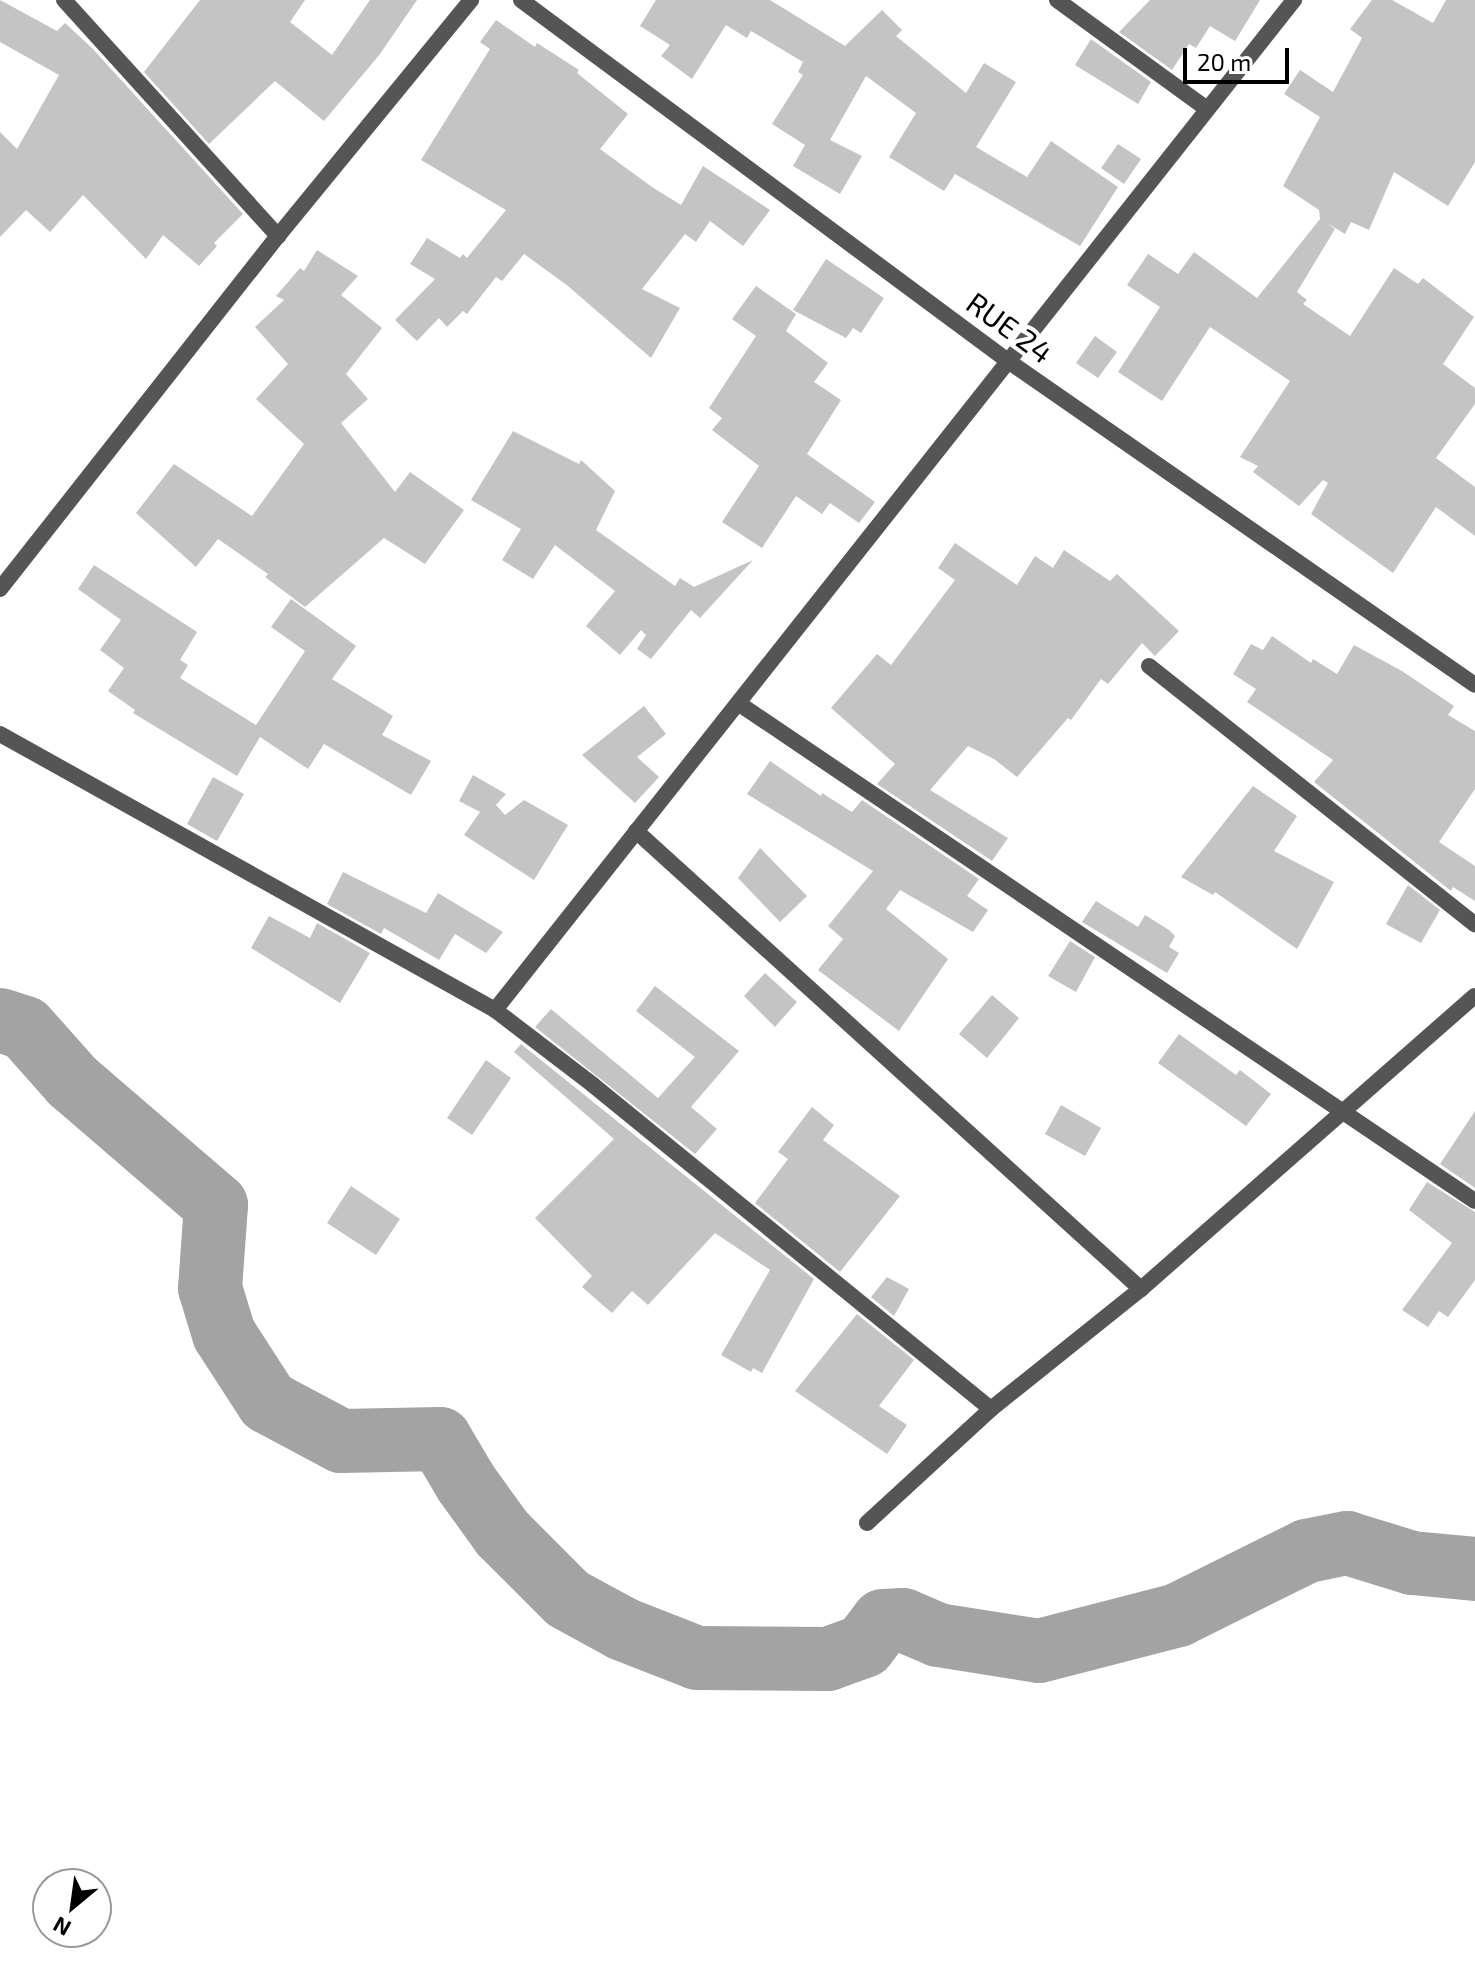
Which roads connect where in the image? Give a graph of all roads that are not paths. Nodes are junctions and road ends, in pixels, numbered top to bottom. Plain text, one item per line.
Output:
1 (64, 0) edge
2 (471, 0) edge
3 (521, 0) edge
4 (1057, 0) edge
5 (1294, 0) edge
6 (1207, 109) junction
7 (278, 236) junction
8 (1008, 361) junction
9 (0, 589) edge
10 (1149, 666) dead end
11 (1475, 685) edge
12 (738, 703) junction
13 (0, 734) edge
14 (636, 831) junction
15 (1475, 924) edge
16 (1475, 996) edge
17 (495, 1010) junction
18 (1345, 1114) junction
19 (1475, 1201) edge
20 (1141, 1289) junction
21 (991, 1409) junction
22 (867, 1523) dead end

1 - 7 street
2 - 7 street
3 - 8 street, RUE 24
4 - 6 street
5 - 6 street
6 - 8 street
7 - 9 street
8 - 11 street, RUE 24
8 - 12 street
10 - 15 street
12 - 14 street
12 - 18 street
13 - 17 street
14 - 17 street
14 - 20 street
16 - 18 street
17 - 21 street
18 - 19 street
18 - 20 street
20 - 21 street
21 - 22 street

